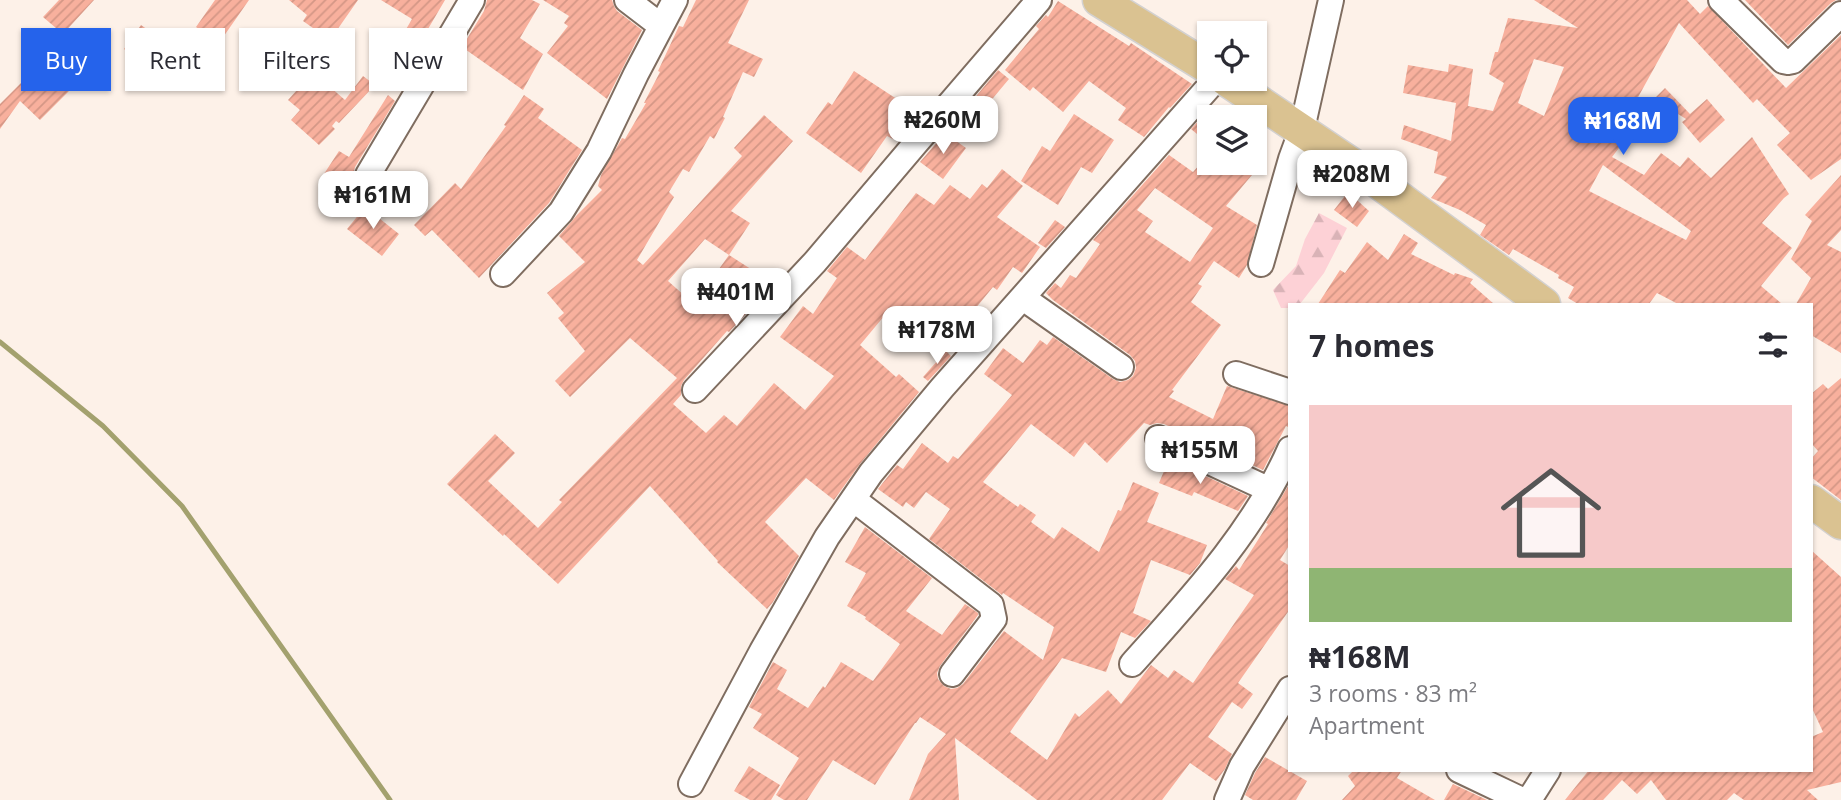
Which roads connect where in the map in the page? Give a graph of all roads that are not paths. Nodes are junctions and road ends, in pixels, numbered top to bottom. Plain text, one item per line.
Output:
1 (472, 0) edge
2 (627, 0) edge
3 (675, 0) edge
4 (1039, 0) edge
5 (1099, 0) edge
6 (1331, 0) edge
7 (1721, 0) edge
8 (1841, 15) edge
9 (661, 26) junction
10 (1197, 61) edge
11 (1205, 91) edge
12 (1244, 91) edge
13 (1302, 130) junction
14 (368, 175) dead end
15 (1261, 264) dead end
16 (503, 274) dead end
17 (1023, 298) junction
18 (1543, 303) edge
19 (1121, 367) dead end
20 (1237, 374) dead end
21 (695, 390) dead end
22 (1288, 392) edge
23 (1158, 438) dead end
24 (1288, 454) edge
25 (1269, 489) junction
26 (853, 499) junction
27 (1813, 502) edge
28 (1841, 523) edge
29 (1132, 664) dead end
30 (952, 674) dead end
31 (1288, 692) edge
32 (1463, 772) edge
33 (1547, 772) edge
34 (691, 784) dead end
35 (1227, 800) edge
36 (1522, 800) edge
37 (1529, 800) edge

1 - 14 street
2 - 9 street
3 - 9 street
4 - 21 street
5 - 10 main road
6 - 13 street
7 - 8 street
9 - 16 street
11 - 17 street
12 - 13 main road
13 - 15 street
13 - 18 main road
17 - 19 street
17 - 26 street
20 - 22 street
23 - 25 street
24 - 25 street
25 - 29 street
26 - 30 street
26 - 34 street
27 - 28 main road
31 - 35 street
32 - 36 street
33 - 37 street

